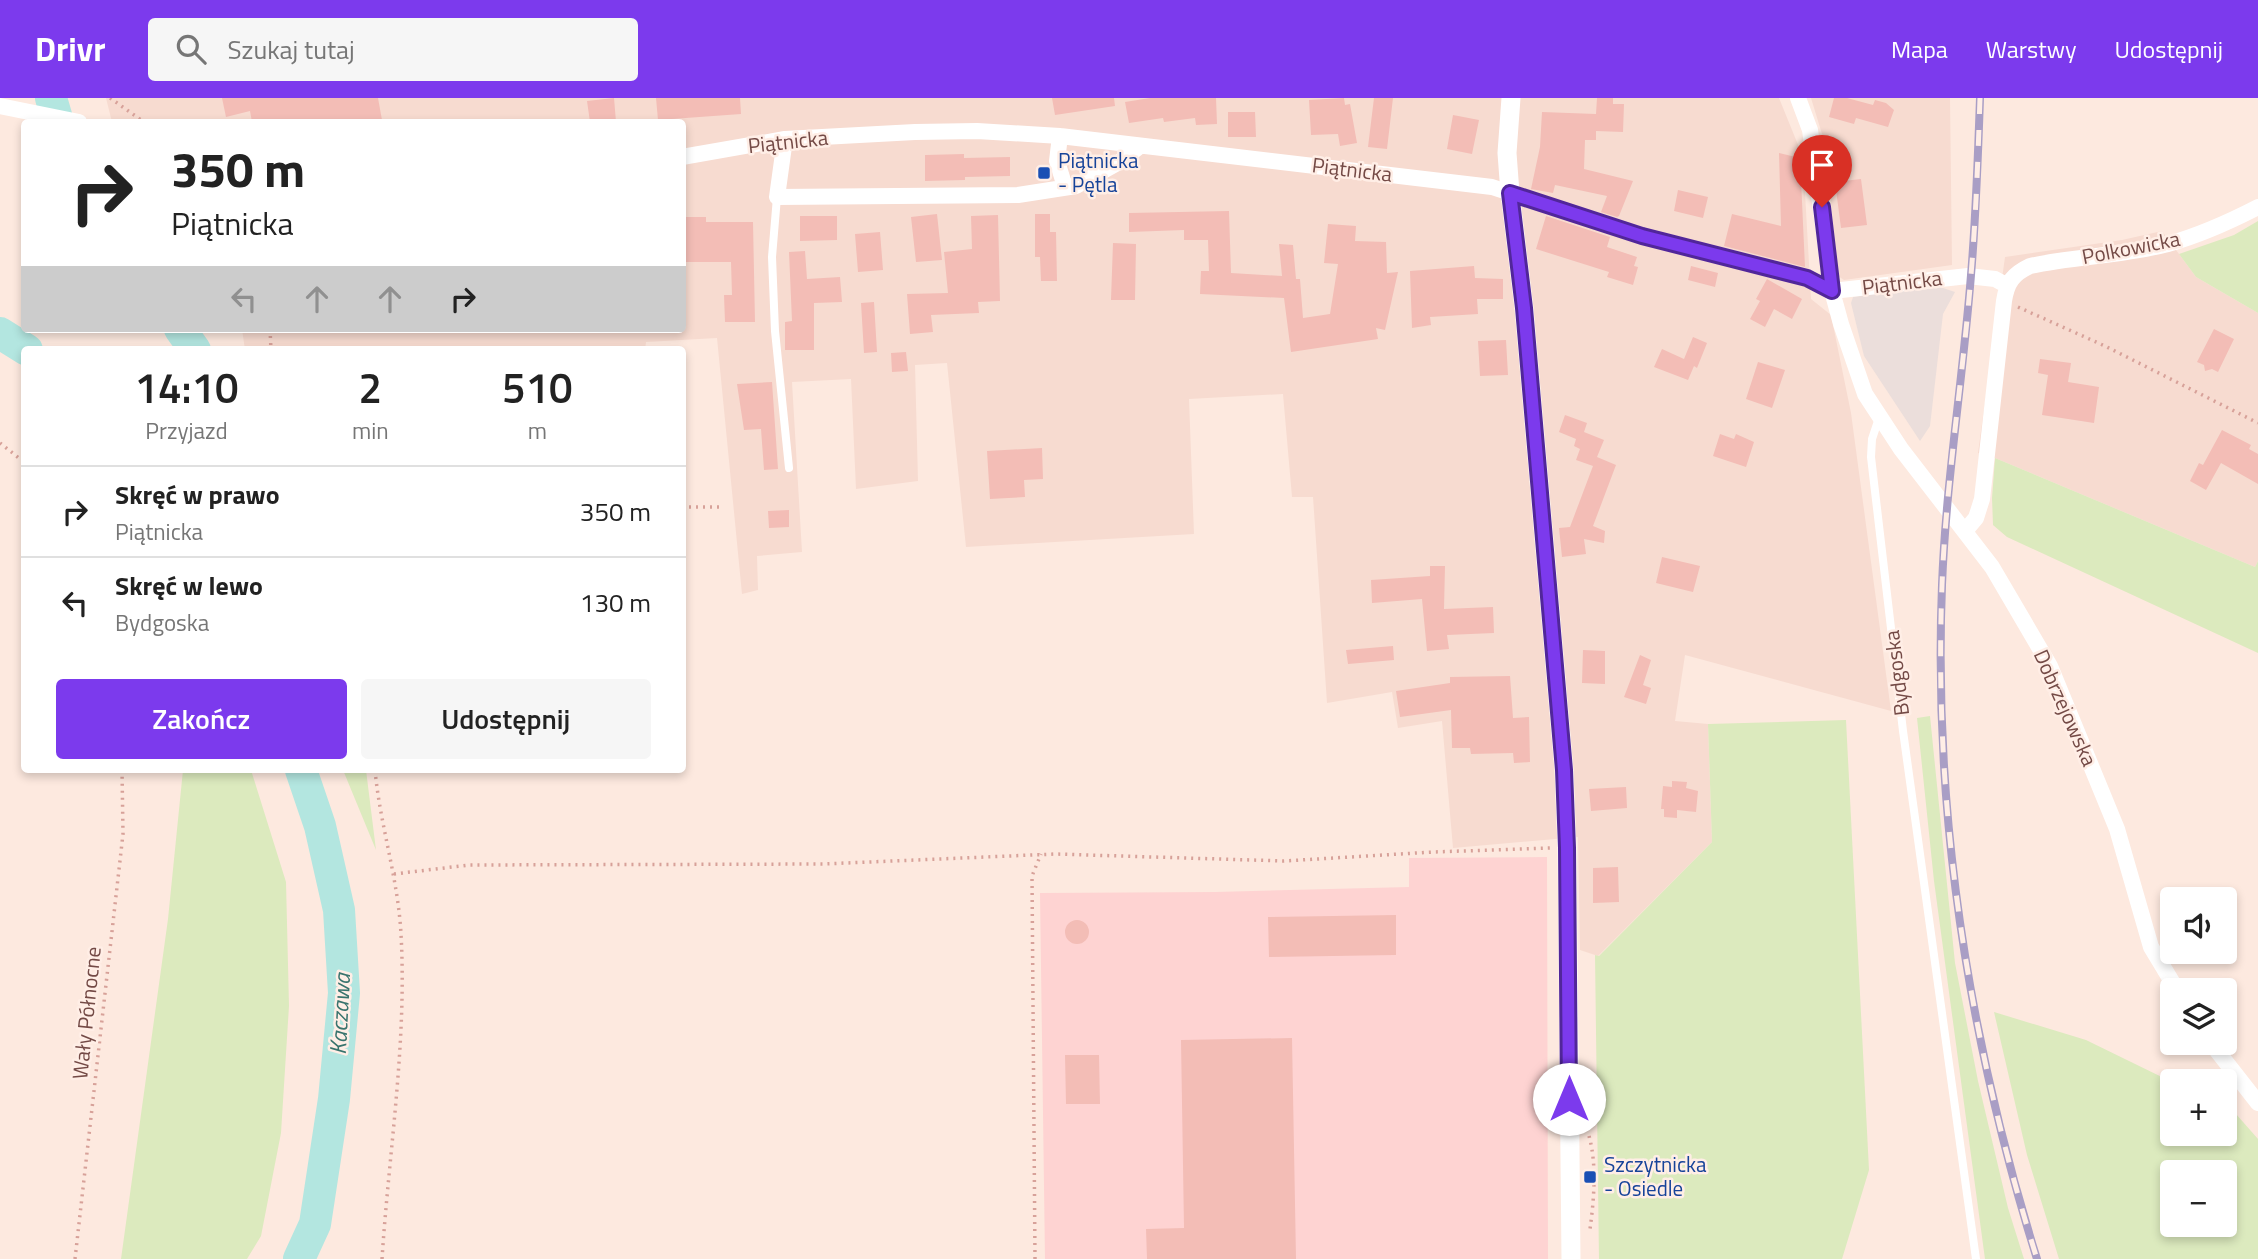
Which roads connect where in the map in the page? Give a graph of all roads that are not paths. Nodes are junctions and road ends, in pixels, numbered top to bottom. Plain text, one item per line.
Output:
1 (1511, 98) edge
2 (1798, 98) edge
3 (0, 106) edge
4 (64, 119) edge
5 (1060, 136) junction
6 (785, 139) junction
7 (1140, 146) junction
8 (686, 156) edge
9 (1065, 187) junction
10 (1510, 193) junction
11 (777, 197) junction
12 (2258, 207) edge
13 (1832, 291) junction
14 (2005, 293) junction
15 (1879, 418) junction
16 (789, 468) dead end
17 (1965, 531) junction
18 (2170, 978) edge
19 (2220, 1055) edge
20 (2258, 1103) edge
21 (1571, 1259) edge
22 (1976, 1259) edge

1 - 10 street
2 - 13 street
3 - 4 street
5 - 6 street, Piątnicka
5 - 7 street, Piątnicka
5 - 9 street
6 - 8 street, Piątnicka
6 - 11 street
7 - 9 street
7 - 10 street, Piątnicka
9 - 11 street
10 - 13 street, Piątnicka
10 - 21 street
11 - 16 lane
12 - 14 street, Polkowicka
13 - 14 street, Piątnicka
13 - 15 street
14 - 17 street
15 - 17 street, Dobrzejowska
15 - 22 lane, Bydgoska
17 - 18 street, Dobrzejowska
19 - 20 street

